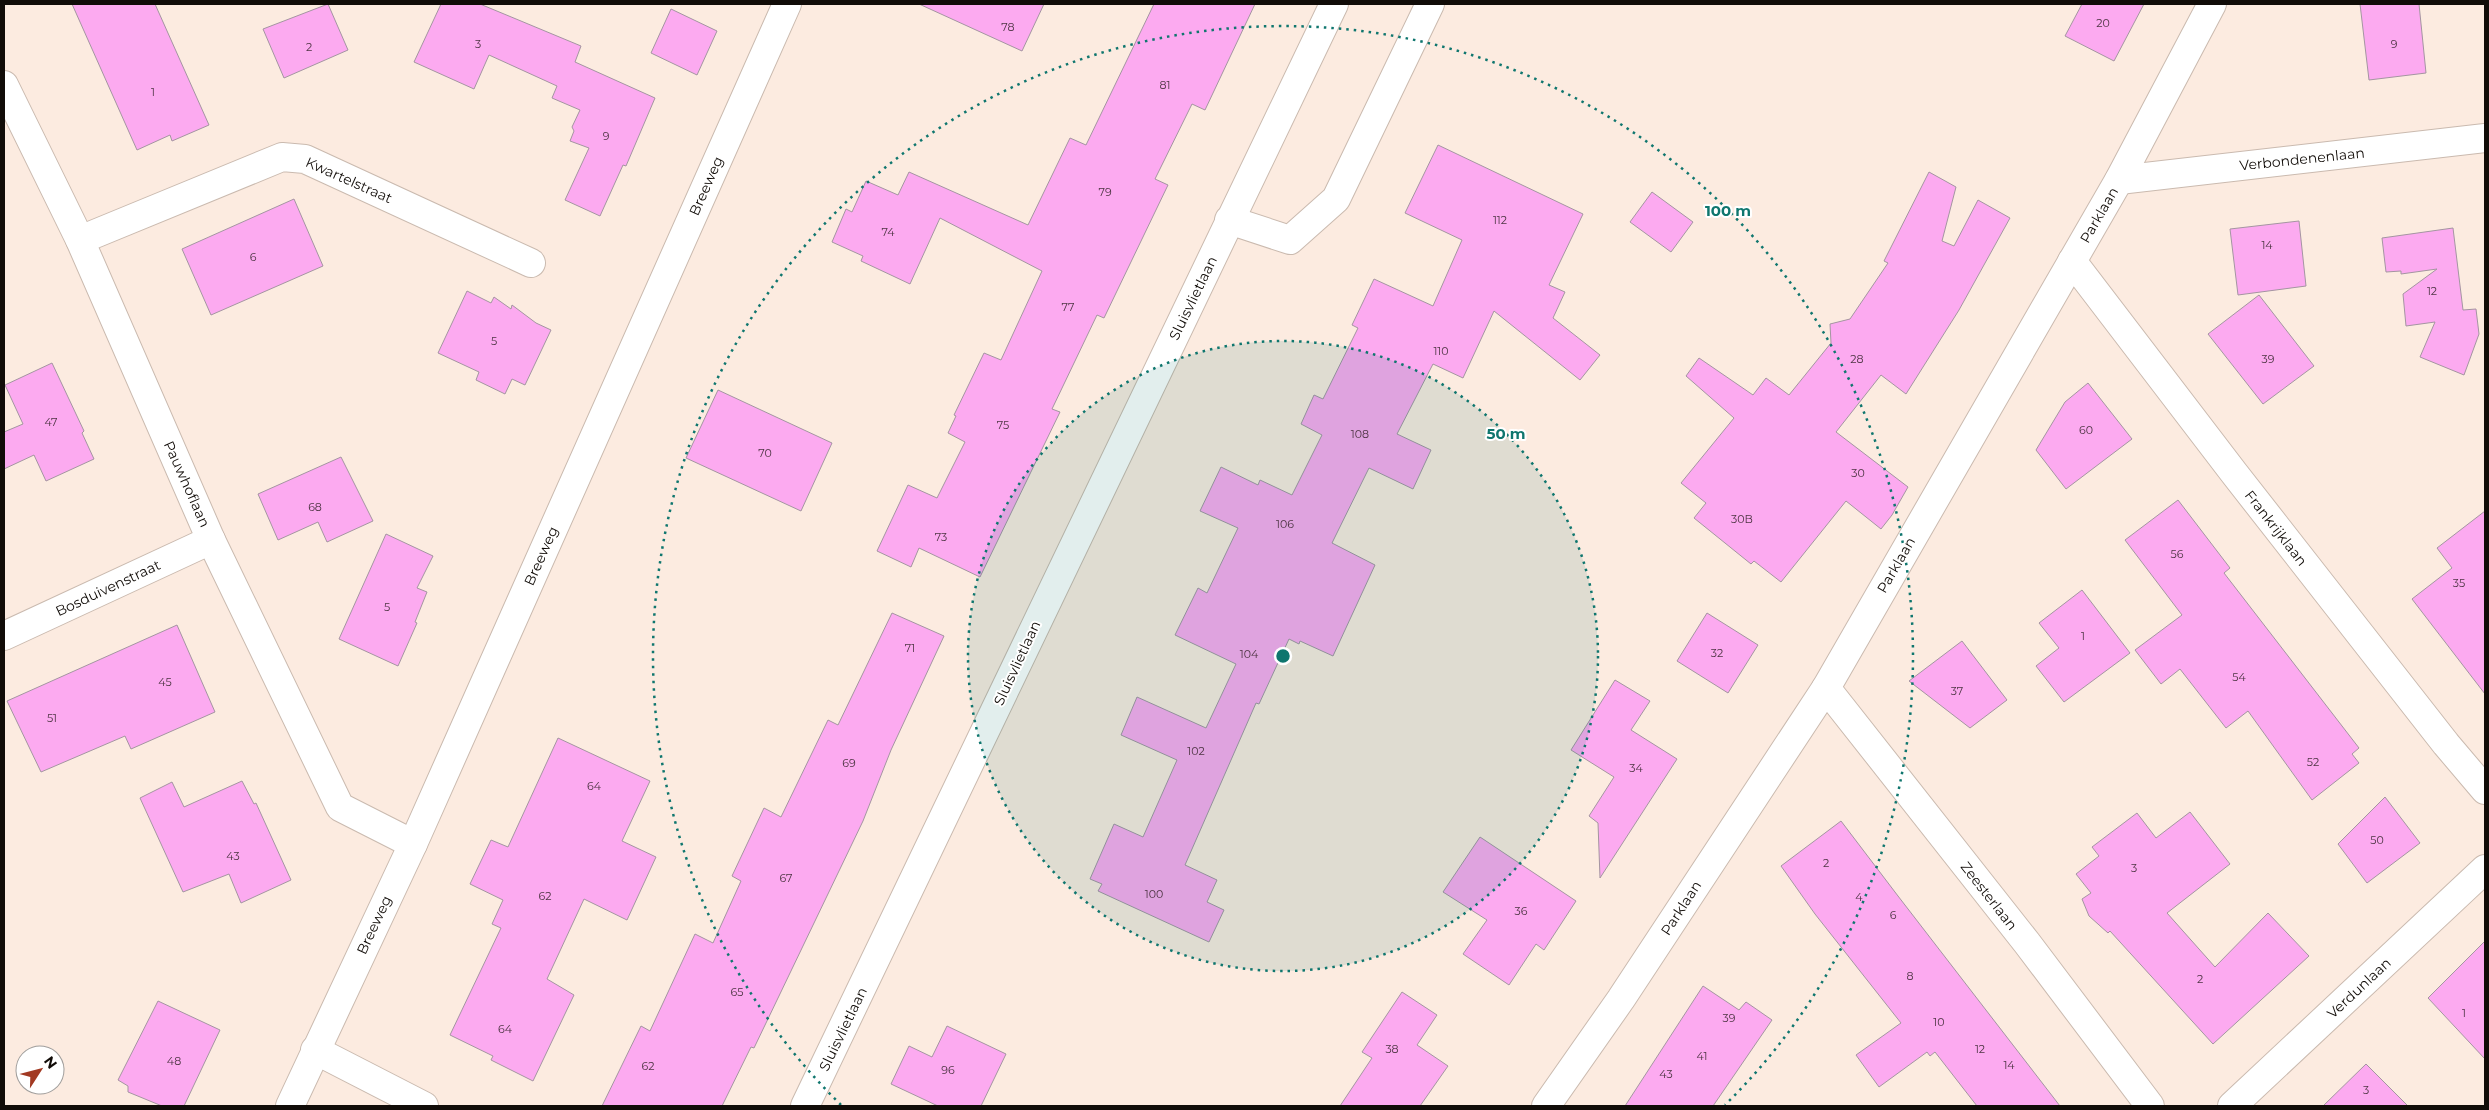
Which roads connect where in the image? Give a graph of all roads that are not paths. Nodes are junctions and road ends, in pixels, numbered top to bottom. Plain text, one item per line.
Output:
1 (787, 4) edge
2 (1334, 4) edge
3 (1430, 4) edge
4 (2212, 4) edge
5 (4, 85) edge
6 (2485, 138) edge
7 (2119, 180) junction
8 (1229, 220) junction
9 (80, 240) junction
10 (2072, 261) junction
11 (531, 263) dead end
12 (211, 540) junction
13 (4, 636) edge
14 (1826, 688) junction
15 (2485, 790) edge
16 (413, 844) junction
17 (2485, 869) edge
18 (315, 1050) junction
19 (290, 1106) edge
20 (424, 1106) edge
21 (805, 1106) edge
22 (1546, 1106) edge
23 (2150, 1106) edge
24 (2232, 1106) edge

1 - 16 street, Breeweg
2 - 8 street, Sluisvlietlaan
3 - 8 street
4 - 7 street, Parklaan
5 - 9 street, Pauwhoflaan
6 - 7 street, Verbondenenlaan
7 - 10 street, Parklaan
8 - 21 street, Sluisvlietlaan
9 - 11 street, Kwartelstraat
9 - 12 street, Pauwhoflaan
10 - 14 street, Parklaan
10 - 15 street, Frankrijklaan
12 - 13 street, Bosduivenstraat
12 - 16 street, Pauwhoflaan
14 - 22 street, Parklaan
14 - 23 street, Zeesterlaan
16 - 18 street, Breeweg
17 - 24 street, Verdunlaan
18 - 19 street, Breeweg
18 - 20 street

